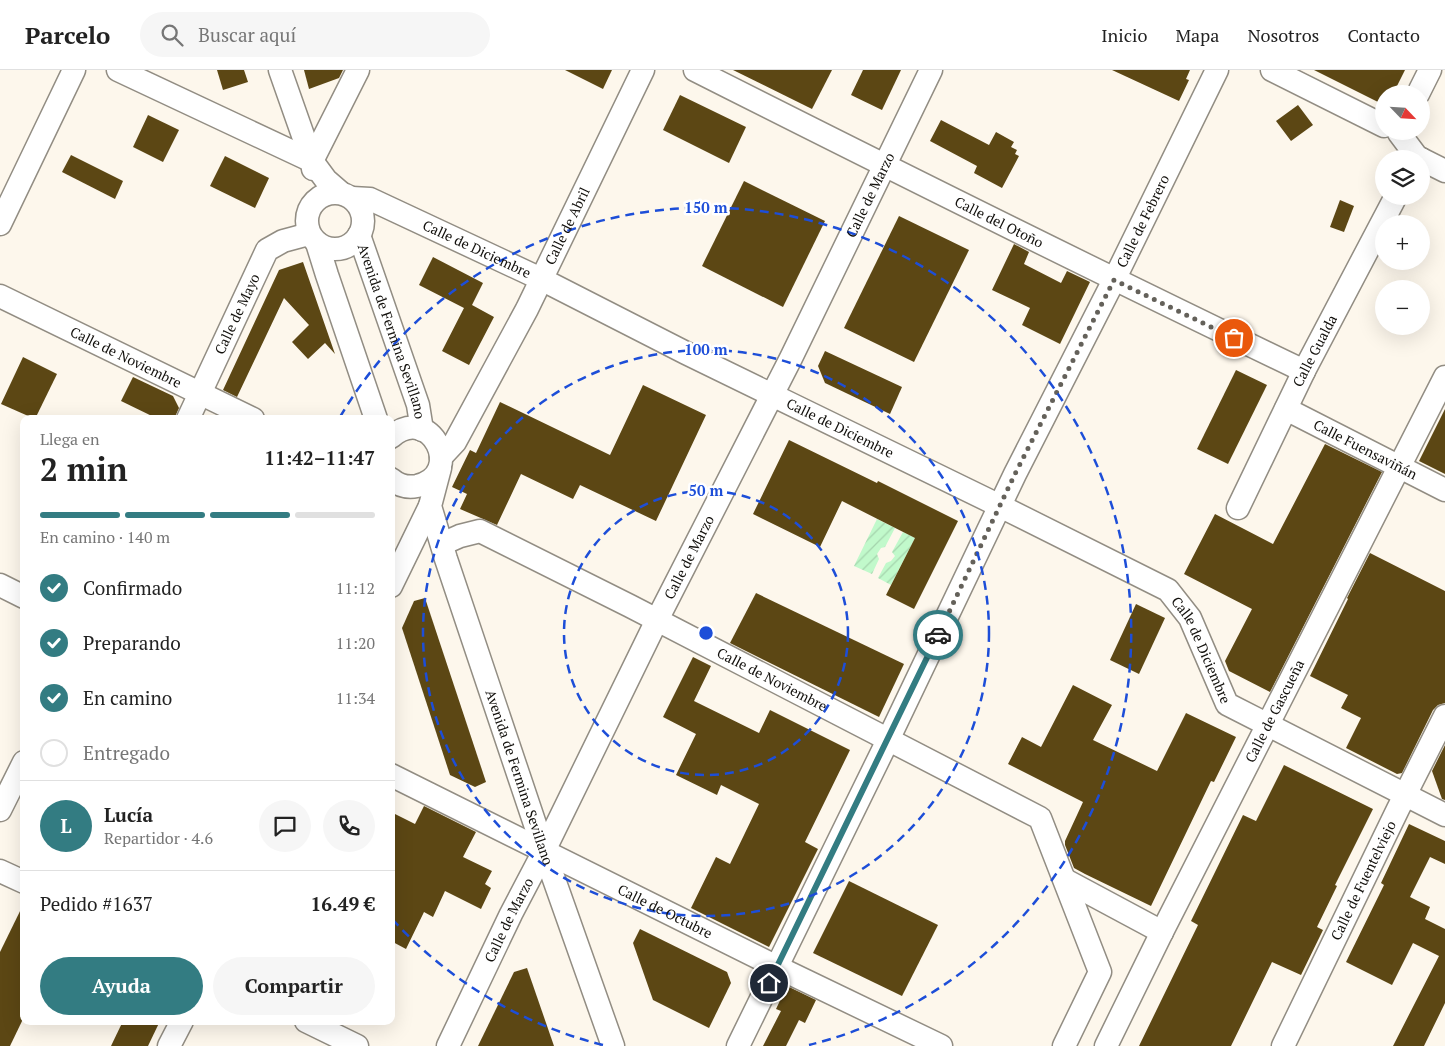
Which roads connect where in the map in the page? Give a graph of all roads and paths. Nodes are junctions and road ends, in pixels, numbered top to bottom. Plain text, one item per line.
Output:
1 (74, 70) edge
2 (118, 70) edge
3 (280, 70) edge
4 (358, 70) edge
5 (642, 70) edge
6 (695, 70) edge
7 (931, 70) edge
8 (1217, 70) edge
9 (1272, 70) edge
10 (1430, 70) edge
11 (1422, 85) edge
12 (1375, 121) edge
13 (1403, 140) edge
14 (1412, 150) edge
15 (312, 162) junction
16 (1430, 164) edge
17 (885, 166) junction
18 (1445, 171) edge
19 (347, 195) junction
20 (311, 205) junction
21 (1391, 205) edge
22 (0, 224) edge
23 (359, 235) junction
24 (313, 238) junction
25 (541, 280) junction
26 (1114, 280) junction
27 (0, 296) edge
28 (1304, 371) junction
29 (1445, 377) edge
30 (200, 394) junction
31 (772, 394) junction
32 (1286, 409) junction
33 (190, 415) edge
34 (245, 415) edge
35 (375, 415) edge
36 (422, 430) junction
37 (395, 434) edge
38 (440, 462) junction
39 (1399, 466) junction
40 (396, 482) edge
41 (1445, 490) edge
42 (430, 506) junction
43 (1000, 506) junction
44 (1238, 508) dead end
45 (442, 544) junction
46 (395, 578) edge
47 (0, 585) edge
48 (20, 595) edge
49 (657, 620) junction
50 (1445, 716) edge
51 (1268, 725) junction
52 (888, 740) junction
53 (20, 770) edge
54 (395, 777) edge
55 (1405, 795) junction
56 (0, 810) edge
57 (1445, 815) edge
58 (544, 851) junction
59 (0, 871) edge
60 (20, 880) edge
61 (1065, 880) junction
62 (1162, 932) junction
63 (777, 967) junction
64 (180, 1025) edge
65 (314, 1025) edge
66 (170, 1046) edge
67 (357, 1046) edge
68 (448, 1046) edge
69 (613, 1046) edge
70 (738, 1046) edge
71 (941, 1046) edge
72 (1064, 1046) edge
73 (1106, 1046) edge
74 (1283, 1046) edge

1 - 22 street
2 - 15 street
3 - 15 street
4 - 15 street
5 - 25 street, Calle de Abril
6 - 17 street, Calle del Otoño
7 - 17 street, Calle de Marzo
8 - 26 street, Calle de Febrero
9 - 12 street
10 - 11 street
13 - 14 street
15 - 19 street
15 - 20 street
16 - 18 street
17 - 26 street, Calle del Otoño
17 - 31 street, Calle de Marzo
19 - 20 street
19 - 23 street
19 - 25 street, Calle de Diciembre
20 - 24 street
21 - 28 street, Calle Gualda
23 - 24 street
23 - 36 street, Avenida de Fermina Sevillano
24 - 30 street, Calle de Mayo
24 - 35 street
25 - 31 street, Calle de Diciembre
25 - 38 street, Calle de Abril
26 - 28 street, Calle del Otoño
26 - 43 street, Calle de Febrero
27 - 30 street, Calle de Noviembre
28 - 32 street, Calle Gualda
29 - 39 street, Calle de Gascueña
30 - 33 street, Calle de Mayo
30 - 34 street, Calle de Noviembre
31 - 43 street, Calle de Diciembre
31 - 49 street, Calle de Marzo
32 - 39 street, Calle Fuensaviñán
32 - 44 street, Calle Gualda
36 - 37 street
36 - 38 street
38 - 40 street, Calle de Abril
38 - 42 street
39 - 41 street, Calle Fuensaviñán
39 - 51 street, Calle de Gascueña
40 - 42 street
42 - 45 street, Avenida de Fermina Sevillano
42 - 46 street
43 - 51 street, Calle de Diciembre
43 - 52 street, Calle de Febrero
45 - 49 street, Calle de Noviembre
45 - 58 street, Avenida de Fermina Sevillano
47 - 48 street
49 - 52 street, Calle de Noviembre
49 - 58 street, Calle de Marzo
50 - 55 street, Calle de Fuentelviejo
51 - 55 street, Calle de Diciembre
51 - 62 street, Calle de Gascueña
52 - 61 street, Calle de Noviembre
52 - 63 street, Calle de Febrero
53 - 56 street
54 - 58 street, Calle de Octubre
55 - 57 street, Calle de Diciembre
55 - 74 street, Calle de Fuentelviejo
58 - 63 street, Calle de Octubre
58 - 68 street, Calle de Marzo
58 - 69 street, Avenida de Fermina Sevillano
59 - 60 street
61 - 62 street
61 - 72 street, Calle de Noviembre
62 - 73 street, Calle de Gascueña
63 - 70 street, Calle de Febrero
63 - 71 street, Calle de Octubre
64 - 66 street
65 - 67 street

